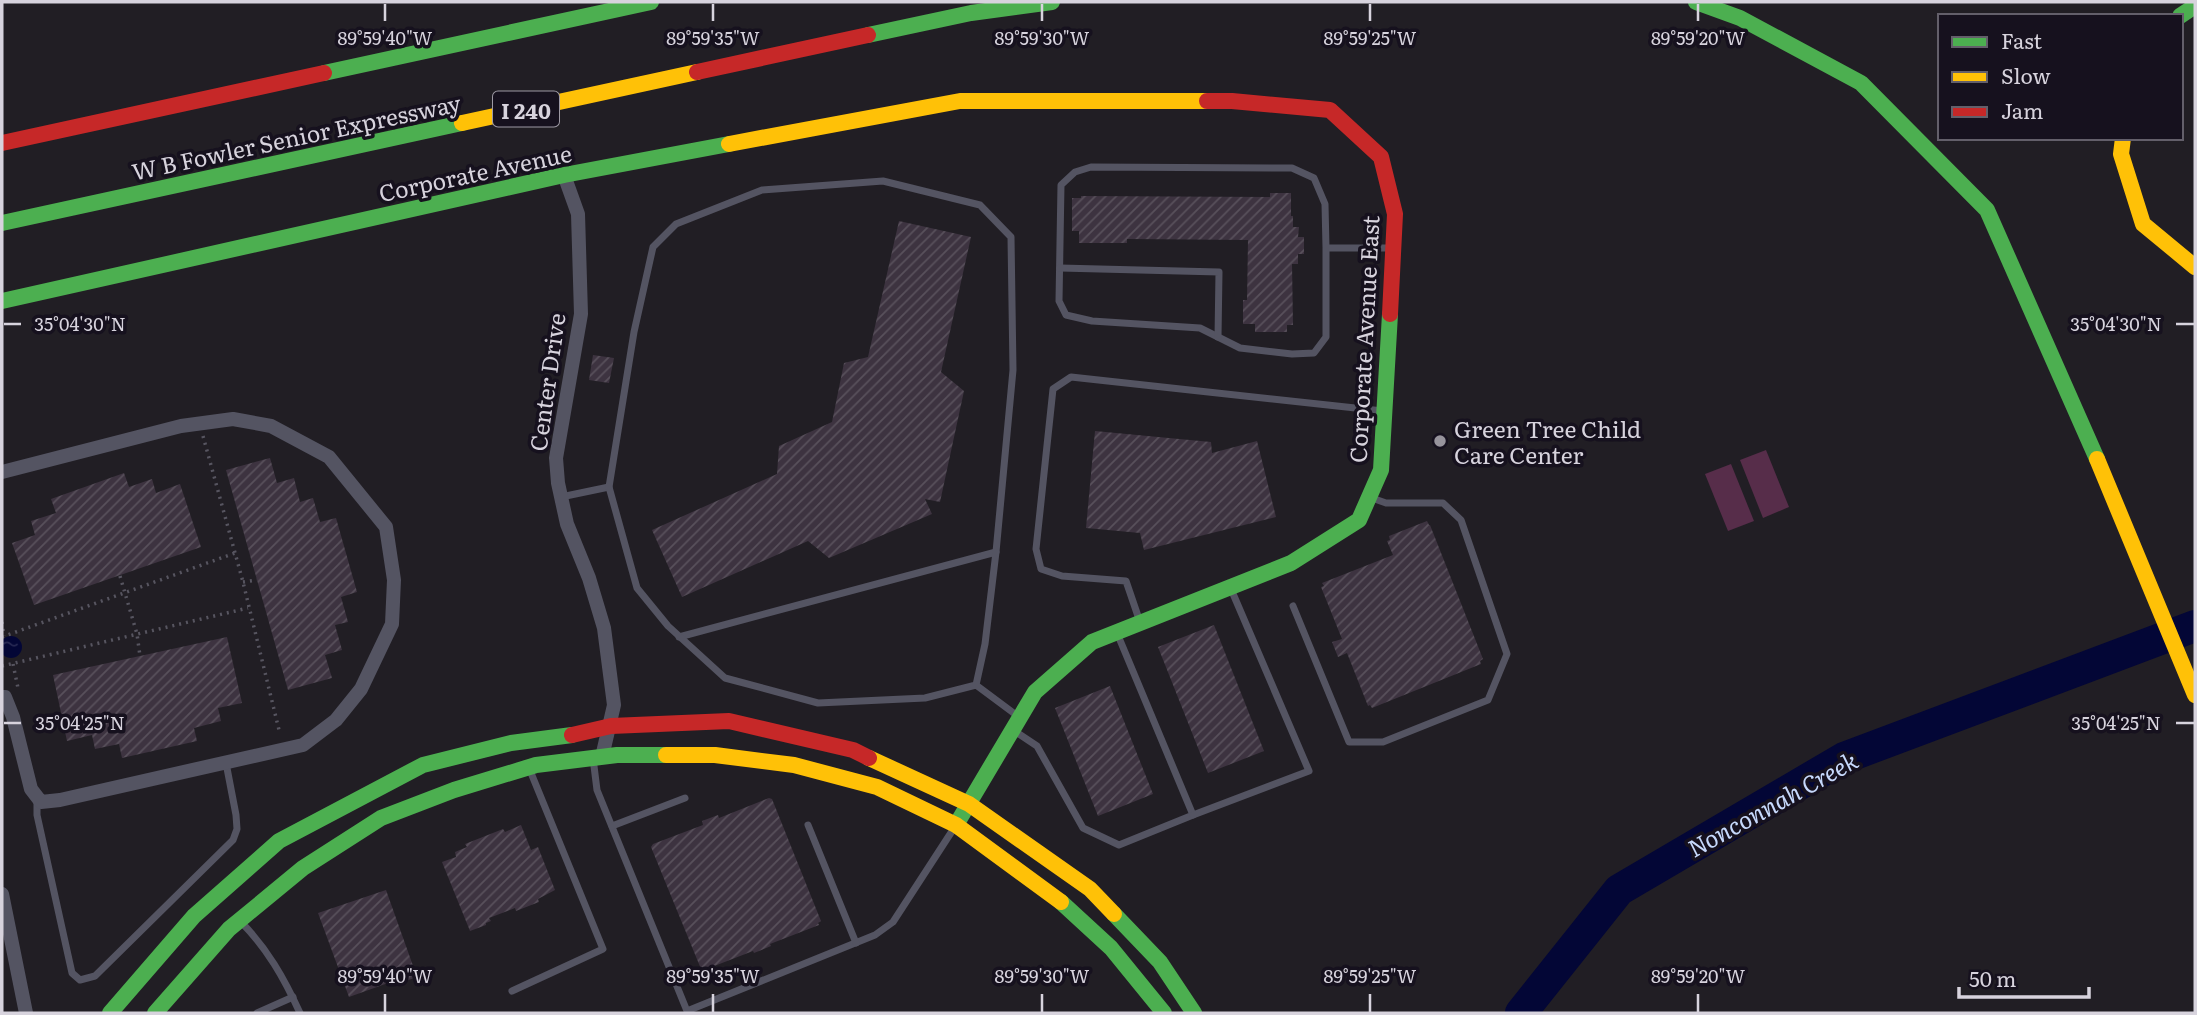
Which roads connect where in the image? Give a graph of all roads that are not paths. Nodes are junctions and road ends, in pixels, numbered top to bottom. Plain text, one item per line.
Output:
1 (650, 2) edge
2 (1052, 2) edge
3 (1696, 2) edge
4 (960, 101) joint
5 (2123, 140) edge
6 (2, 143) edge
7 (564, 175) junction
8 (2, 223) edge
9 (1326, 248) junction
10 (1393, 248) junction
11 (2195, 267) edge
12 (1060, 268) junction
13 (2, 301) edge
14 (1218, 337) junction
15 (1384, 411) junction
16 (2, 472) edge
17 (608, 487) junction
18 (561, 497) junction
19 (1369, 497) junction
20 (996, 552) junction
21 (1230, 587) junction
22 (1293, 606) dead end
23 (1140, 623) junction
24 (1116, 632) junction
25 (679, 637) junction
26 (976, 685) junction
27 (2195, 695) edge
28 (2, 697) edge
29 (1016, 724) junction
30 (611, 726) junction
31 (598, 757) junction
32 (226, 763) junction
33 (529, 767) junction
34 (37, 797) junction
35 (685, 798) dead end
36 (969, 804) junction
37 (1193, 815) junction
38 (808, 825) dead end
39 (956, 825) junction
40 (612, 826) junction
41 (2, 894) edge
42 (239, 920) junction
43 (856, 943) junction
44 (512, 991) dead end
45 (293, 997) junction
46 (26, 1013) edge
47 (110, 1013) edge
48 (155, 1013) edge
49 (257, 1013) edge
50 (300, 1013) edge
51 (1164, 1013) edge
52 (1194, 1013) edge

1 - 6 main road
2 - 8 main road, W B Fowler Senior Expressway / I 240
3 - 27 main road
4 - 7 main road, Corporate Avenue
4 - 10 main road, Corporate Avenue East
5 - 11 main road
7 - 13 main road, Corporate Avenue
7 - 18 street, Center Drive
9 - 10 lane
9 - 12 lane
9 - 14 lane
10 - 15 main road, Corporate Avenue East
12 - 14 lane
12 - 14 lane
15 - 19 main road, Corporate Avenue East
15 - 23 lane
16 - 32 street
17 - 18 lane
17 - 20 lane
17 - 25 lane
18 - 30 street, Center Drive
19 - 21 main road, Corporate Avenue East
19 - 22 lane
20 - 25 lane
20 - 26 lane
21 - 23 main road, Corporate Avenue East
21 - 37 lane
23 - 24 main road, Corporate Avenue East
24 - 29 main road, Corporate Avenue East
24 - 37 lane
25 - 26 lane
26 - 29 lane
28 - 34 street
29 - 36 main road, Corporate Avenue East
29 - 37 lane
30 - 31 street, Center Drive
30 - 36 main road
30 - 47 main road
31 - 33 main road
31 - 39 main road
31 - 40 lane
32 - 34 street
32 - 34 lane
33 - 42 main road
33 - 44 lane
35 - 40 lane
36 - 39 main road, Corporate Avenue East
36 - 52 main road
38 - 43 lane
39 - 43 lane
39 - 51 main road
40 - 43 lane
41 - 46 street
42 - 45 lane
42 - 48 main road
45 - 49 lane
45 - 50 lane

